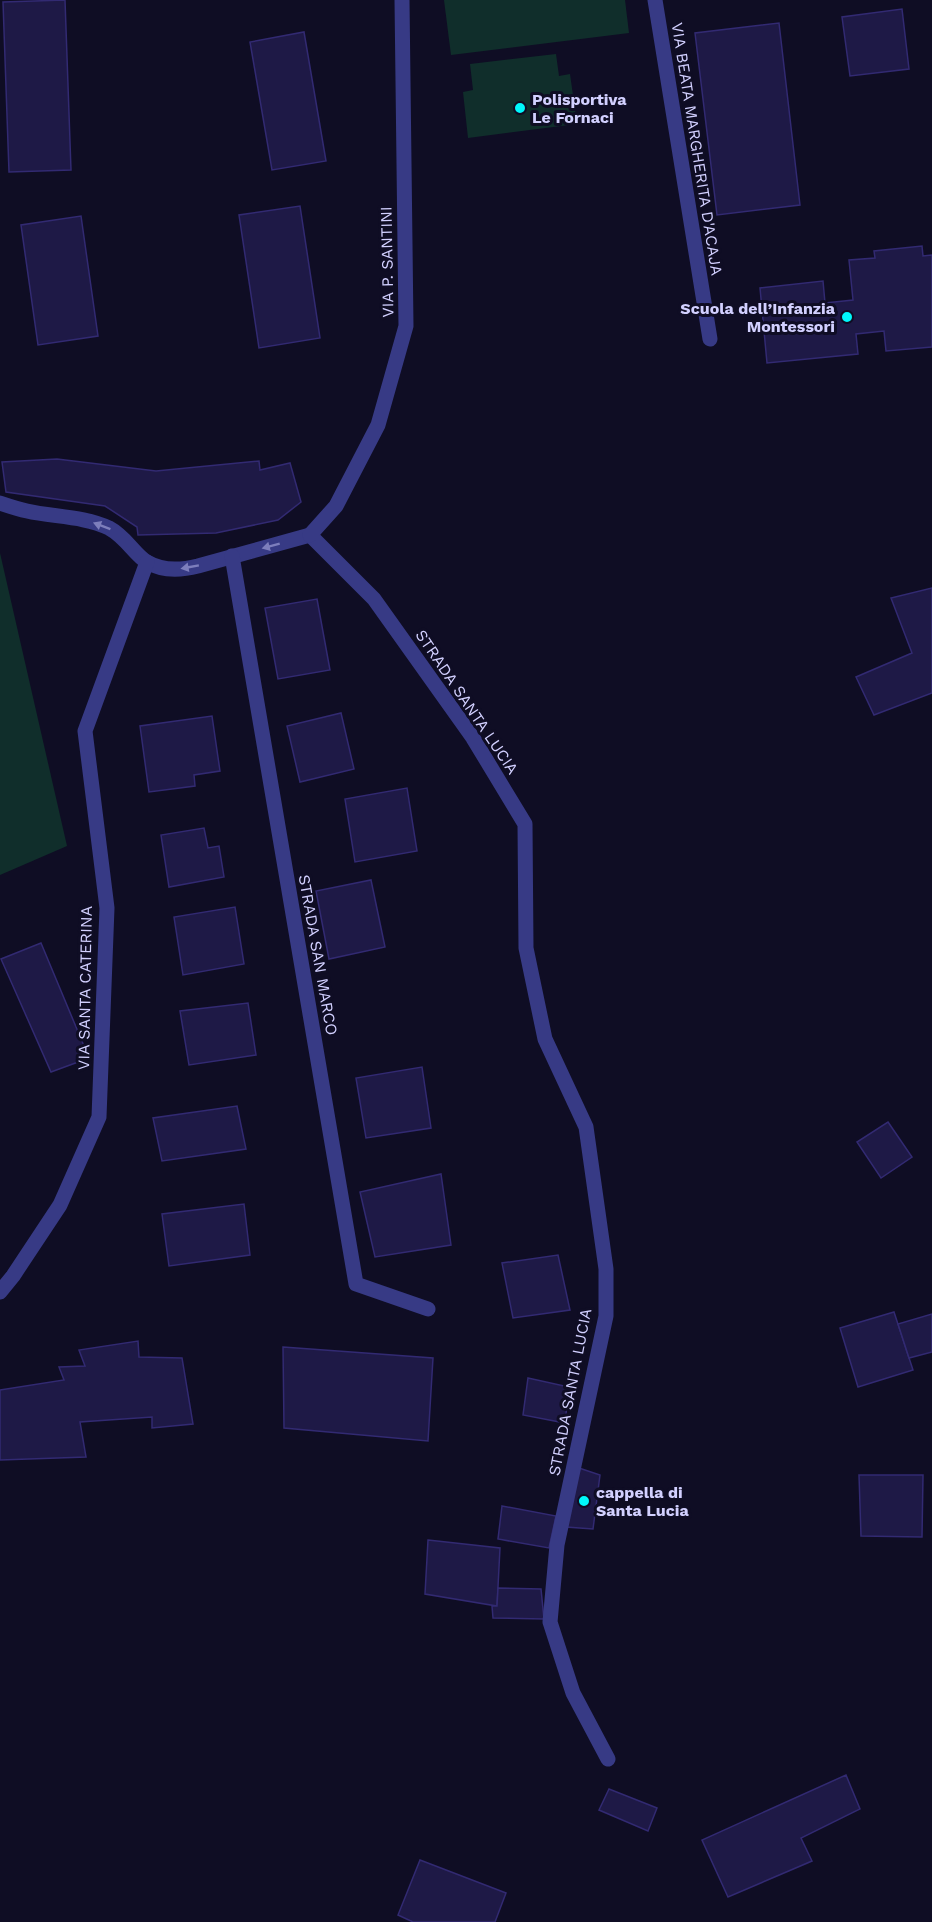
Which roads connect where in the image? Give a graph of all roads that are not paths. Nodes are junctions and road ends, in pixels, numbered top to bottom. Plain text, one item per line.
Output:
1 (402, 0) edge
2 (655, 0) edge
3 (710, 339) dead end
4 (0, 503) edge
5 (310, 535) junction
6 (232, 556) junction
7 (147, 562) junction
8 (0, 1292) edge
9 (428, 1309) dead end
10 (608, 1759) dead end

1 - 5 street, VIA P. SANTINI
2 - 3 street, VIA BEATA MARGHERITA D'ACAJA
7 -> 4 street
5 -> 6 street
5 - 10 street, STRADA SANTA LUCIA
6 -> 7 street
6 - 9 street, STRADA SAN MARCO
7 - 8 street, VIA SANTA CATERINA

